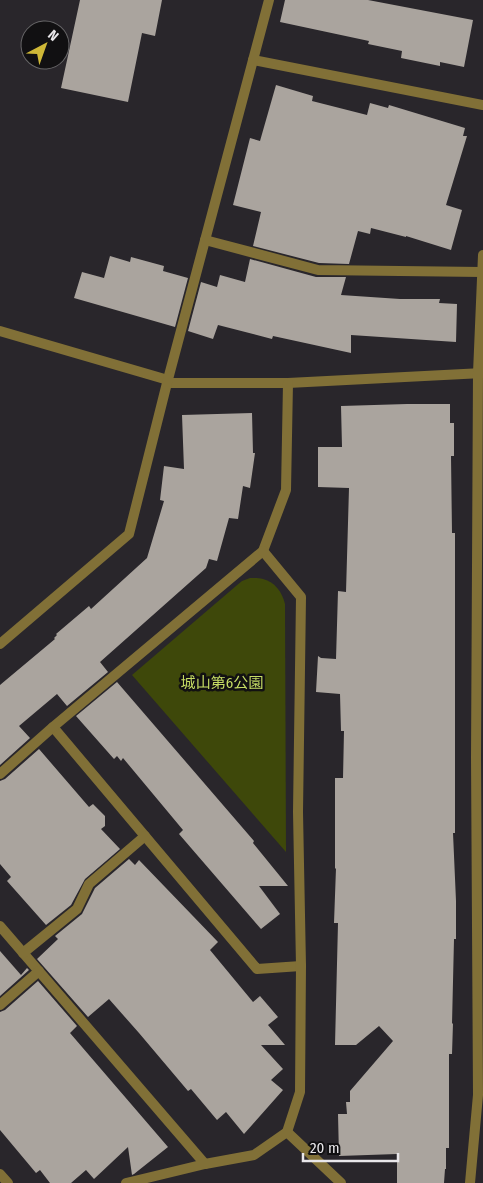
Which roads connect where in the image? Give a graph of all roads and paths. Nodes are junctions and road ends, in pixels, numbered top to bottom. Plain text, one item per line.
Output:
1 (269, 0) edge
2 (253, 60) junction
3 (483, 105) edge
4 (205, 240) junction
5 (483, 255) edge
6 (482, 272) edge
7 (0, 331) edge
8 (481, 373) edge
9 (168, 382) junction
10 (288, 382) junction
11 (263, 551) junction
12 (0, 644) edge
13 (53, 727) junction
14 (0, 774) edge
15 (145, 836) junction
16 (0, 926) edge
17 (23, 953) junction
18 (301, 966) junction
19 (39, 971) junction
20 (0, 1005) edge
21 (287, 1132) junction
22 (206, 1164) junction
23 (0, 1174) edge
24 (8, 1183) edge
25 (126, 1183) edge
26 (341, 1183) edge
27 (470, 1183) edge

1 - 2 street
2 - 3 street
2 - 4 street
4 - 6 street
4 - 9 street
5 - 6 street
6 - 8 street
7 - 9 street
8 - 10 street
8 - 27 street
9 - 10 street
9 - 12 street
10 - 11 street
11 - 13 street
11 - 18 street
13 - 14 street
13 - 15 street
15 - 17 street
15 - 18 street
16 - 17 street
17 - 19 street
18 - 21 street
19 - 20 street
19 - 22 street
21 - 22 street
21 - 26 street
22 - 25 street
23 - 24 street

